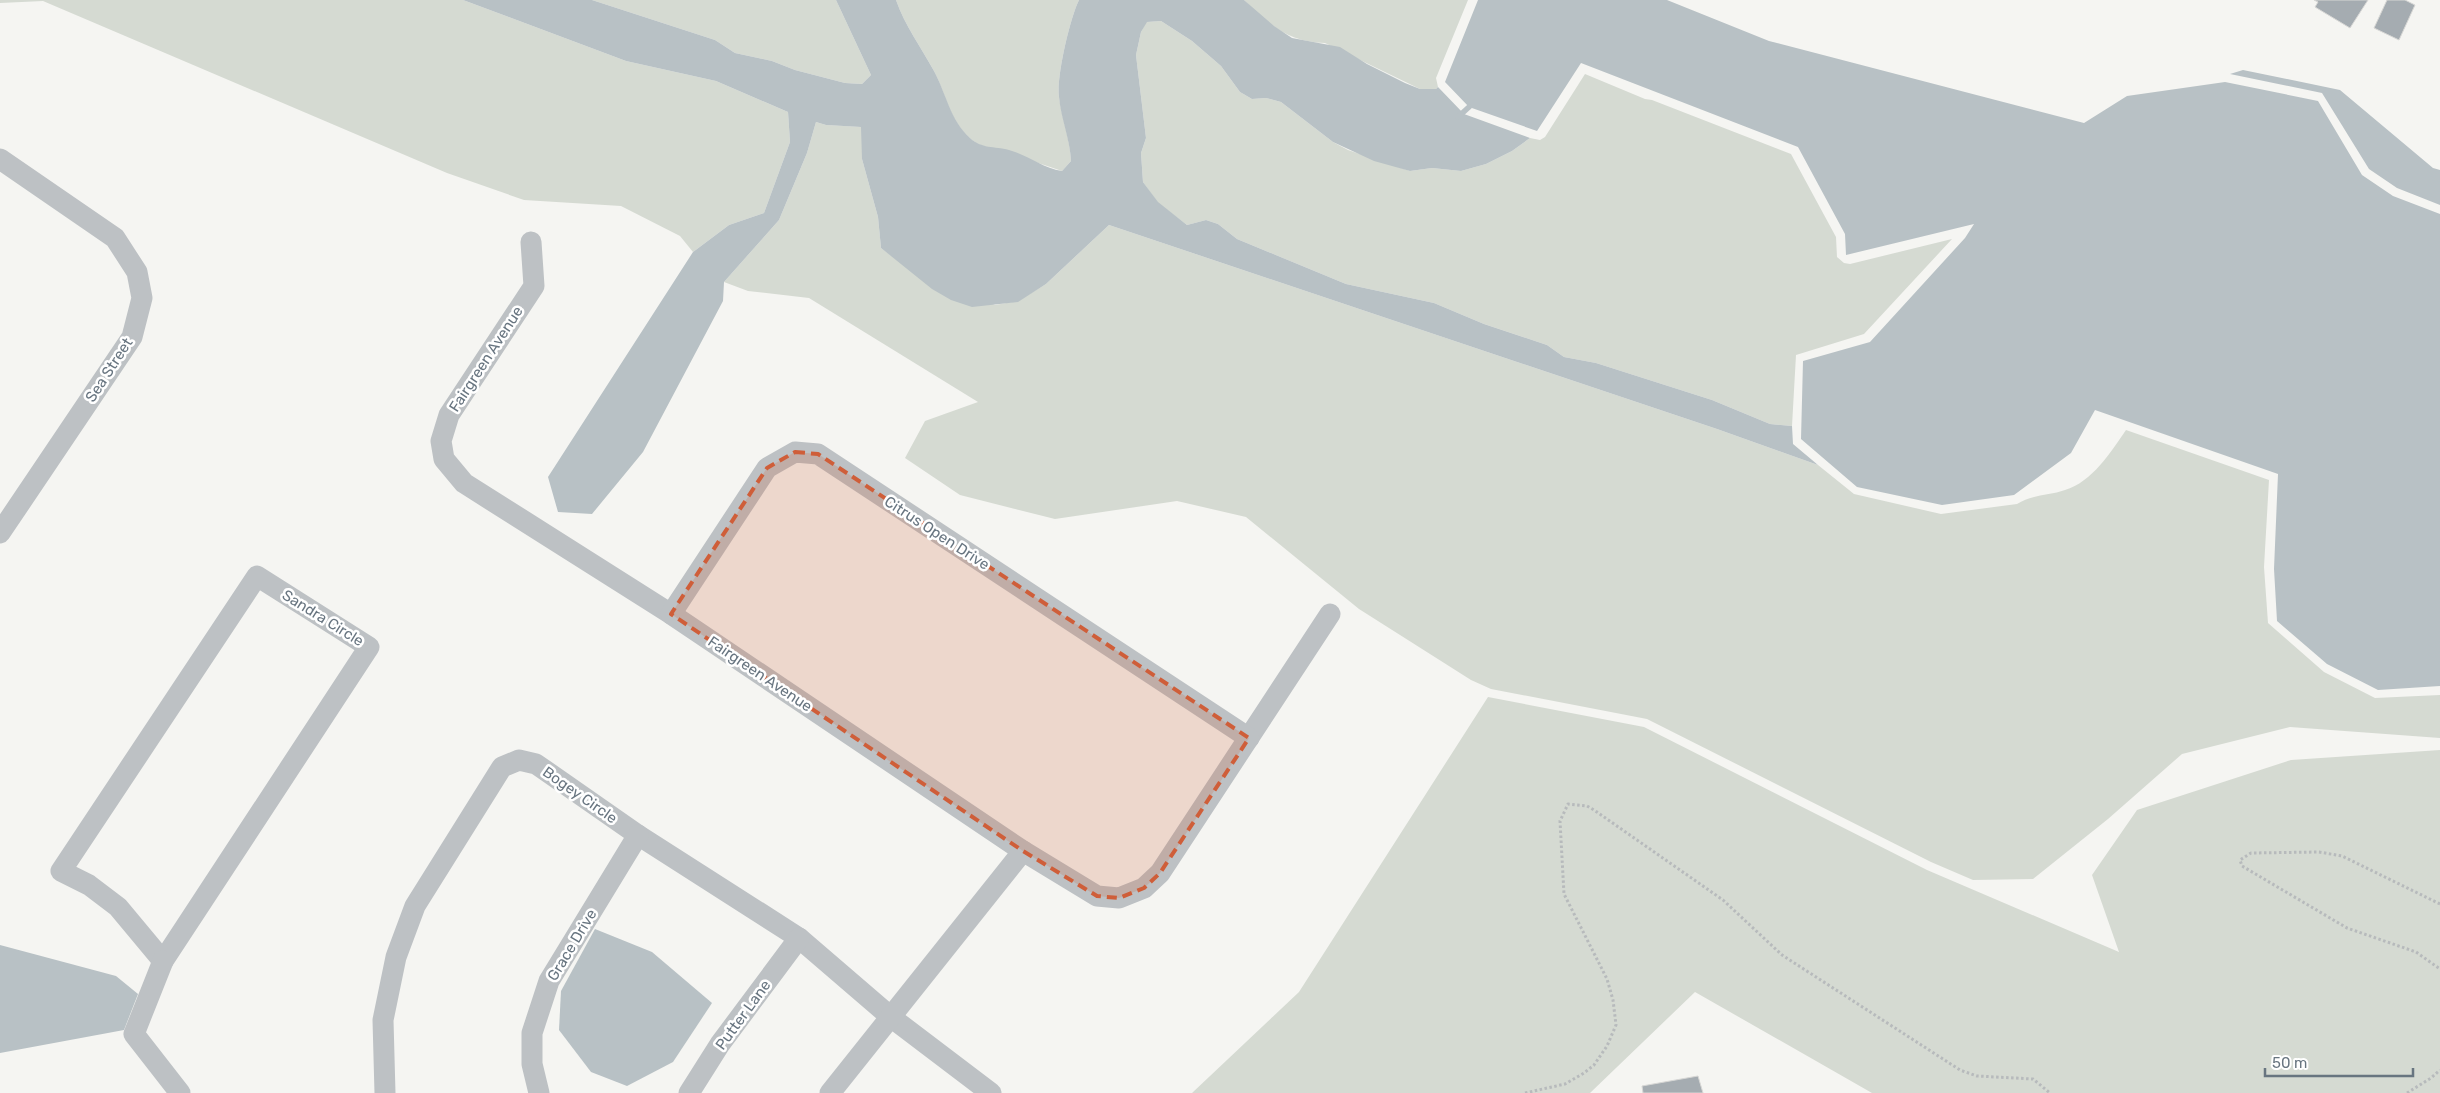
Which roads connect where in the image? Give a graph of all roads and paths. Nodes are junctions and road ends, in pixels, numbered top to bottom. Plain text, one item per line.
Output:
1 (0, 159) edge
2 (531, 242) dead end
3 (6, 510) edge
4 (0, 533) edge
5 (671, 614) junction
6 (1330, 614) dead end
7 (1249, 738) junction
8 (638, 835) junction
9 (1023, 852) junction
10 (2440, 904) edge
11 (799, 938) junction
12 (164, 961) junction
13 (2440, 969) edge
14 (892, 1018) junction
15 (2440, 1070) edge
16 (180, 1093) edge
17 (386, 1093) edge
18 (539, 1093) edge
19 (689, 1093) edge
20 (830, 1093) edge
21 (991, 1093) edge
22 (1525, 1093) edge
23 (2050, 1093) edge
24 (2407, 1093) edge

1 - 3 street, Sea Street
2 - 5 street, Fairgreen Avenue
3 - 4 street, Sea Street
5 - 7 street, Citrus Open Drive
5 - 9 street, Fairgreen Avenue
6 - 7 street
7 - 9 street
8 - 11 street, Bogey Circle
8 - 17 street, Bogey Circle
8 - 18 street, Grace Drive
9 - 14 street
10 - 13 path
11 - 14 street, Bogey Circle
11 - 19 street, Putter Lane
12 - 12 street, Sandra Circle
12 - 16 street
14 - 20 street
14 - 21 street, Bogey Circle
15 - 24 path
22 - 23 path

